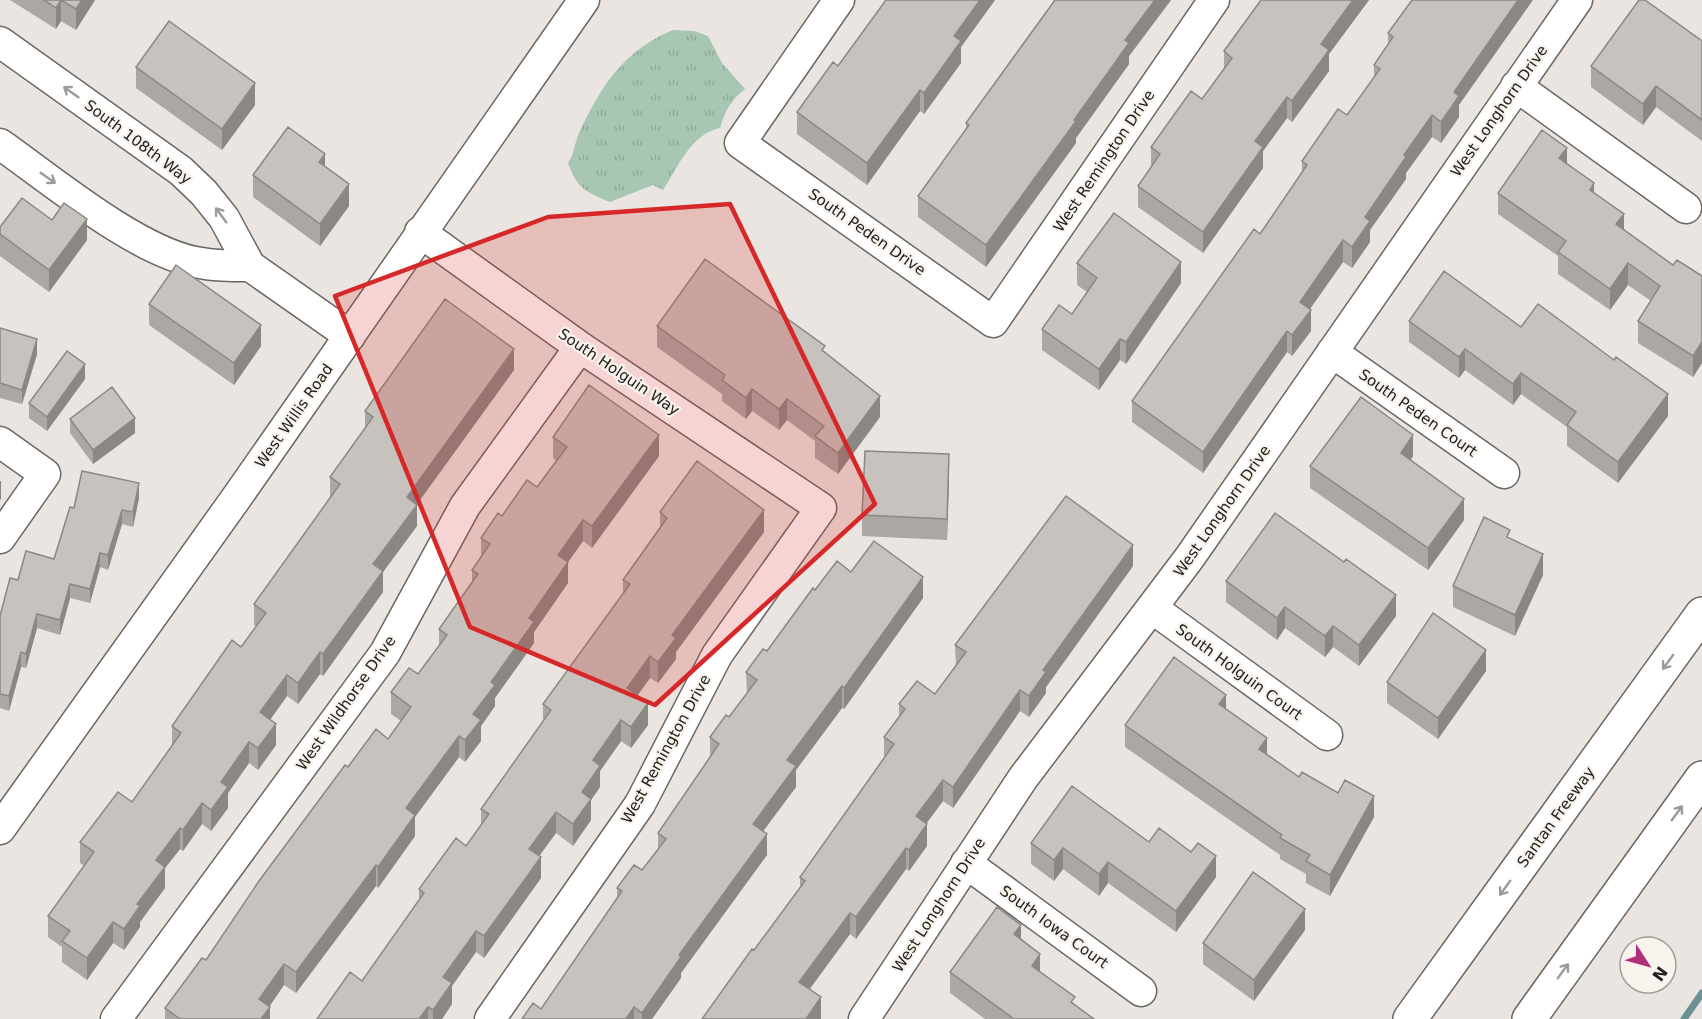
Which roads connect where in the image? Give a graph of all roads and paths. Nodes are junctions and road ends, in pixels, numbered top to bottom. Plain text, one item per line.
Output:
1 (584, 0) edge
2 (839, 0) edge
3 (1214, 0) edge
4 (1577, 0) edge
5 (0, 42) edge
6 (1516, 86) junction
7 (0, 144) edge
8 (1686, 208) dead end
9 (420, 232) junction
10 (250, 266) junction
11 (993, 322) joint
12 (350, 336) junction
13 (580, 347) junction
14 (1332, 352) junction
15 (0, 442) edge
16 (1504, 473) dead end
17 (821, 508) joint
18 (0, 538) edge
19 (1152, 608) junction
20 (1702, 614) edge
21 (1327, 735) dead end
22 (1702, 778) edge
23 (0, 829) edge
24 (966, 863) junction
25 (1141, 991) dead end
26 (116, 1019) edge
27 (490, 1019) edge
28 (864, 1019) edge
29 (1410, 1019) edge
30 (1529, 1019) edge

1 - 9 street, West Willis Road
2 - 11 street, South Peden Drive
3 - 11 street, West Remington Drive
4 - 6 street, West Longhorn Drive
10 -> 5 street, South 108th Way
6 - 8 street
6 - 14 street, West Longhorn Drive
7 -> 10 street
9 - 12 street, West Willis Road
9 - 13 street, South Holguin Way
10 - 12 street, South 108th Way
12 - 23 street, West Willis Road
13 - 17 street, South Holguin Way
13 - 26 street, West Wildhorse Drive
14 - 16 street, South Peden Court
14 - 19 street, West Longhorn Drive
15 - 18 street
17 - 27 street, West Remington Drive
19 - 21 street, South Holguin Court
19 - 24 street, West Longhorn Drive
20 -> 29 highway, Santan Freeway
30 -> 22 highway
24 - 25 street, South Iowa Court
24 - 28 street, West Longhorn Drive

